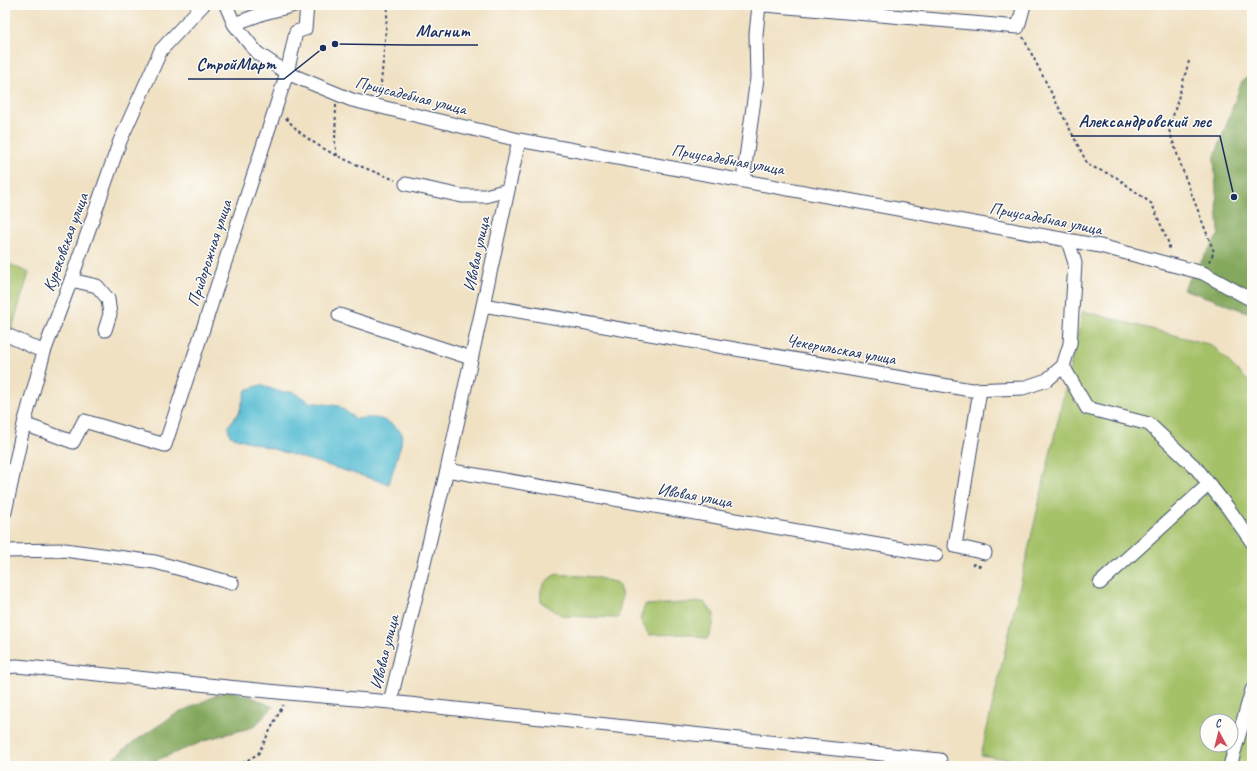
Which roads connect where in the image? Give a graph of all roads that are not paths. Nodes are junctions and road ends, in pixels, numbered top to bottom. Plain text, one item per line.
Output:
1 (226, 5) edge
2 (295, 5) edge
3 (307, 5) edge
4 (759, 5) edge
5 (765, 5) edge
6 (1024, 5) edge
7 (195, 8) edge
8 (234, 24) junction
9 (287, 73) junction
10 (519, 140) junction
11 (743, 180) junction
12 (406, 184) road end
13 (508, 190) junction
14 (1068, 241) junction
15 (71, 280) junction
16 (1252, 300) edge
17 (483, 305) junction
18 (339, 315) dead end
19 (106, 330) dead end
20 (5, 334) edge
21 (44, 352) junction
22 (471, 358) junction
23 (1063, 366) junction
24 (980, 390) junction
25 (24, 424) junction
26 (447, 470) junction
27 (1209, 484) junction
28 (5, 512) edge
29 (1252, 542) edge
30 (5, 551) edge
31 (985, 553) dead end
32 (936, 555) dead end
33 (232, 583) dead end
34 (1100, 583) dead end
35 (5, 667) edge
36 (1252, 690) edge
37 (390, 702) junction
38 (940, 760) dead end
39 (1230, 766) edge

1 - 8 street, Приусадебная улица
2 - 8 street
3 - 9 street, Придорожная улица
4 - 11 street
5 - 6 street
7 - 15 street, Курековская улица
8 - 9 street, Приусадебная улица
9 - 10 street, Приусадебная улица
9 - 25 street, Придорожная улица
10 - 11 street, Приусадебная улица
10 - 13 street, Ивовая улица
11 - 14 street, Приусадебная улица
12 - 13 street
13 - 17 street, Ивовая улица
14 - 16 street, Приусадебная улица
14 - 23 street
15 - 19 street
15 - 21 street, Курековская улица
17 - 22 street, Ивовая улица
17 - 24 street, Чекерильская улица
18 - 22 street
20 - 21 street
21 - 25 street, Курековская улица
22 - 26 street, Ивовая улица
23 - 24 street, Чекерильская улица
23 - 27 street
24 - 31 street
25 - 28 street, Курековская улица
26 - 32 street, Ивовая улица
26 - 37 street, Ивовая улица
27 - 29 street
27 - 34 street
30 - 33 street
35 - 37 street
36 - 39 street
37 - 38 street

